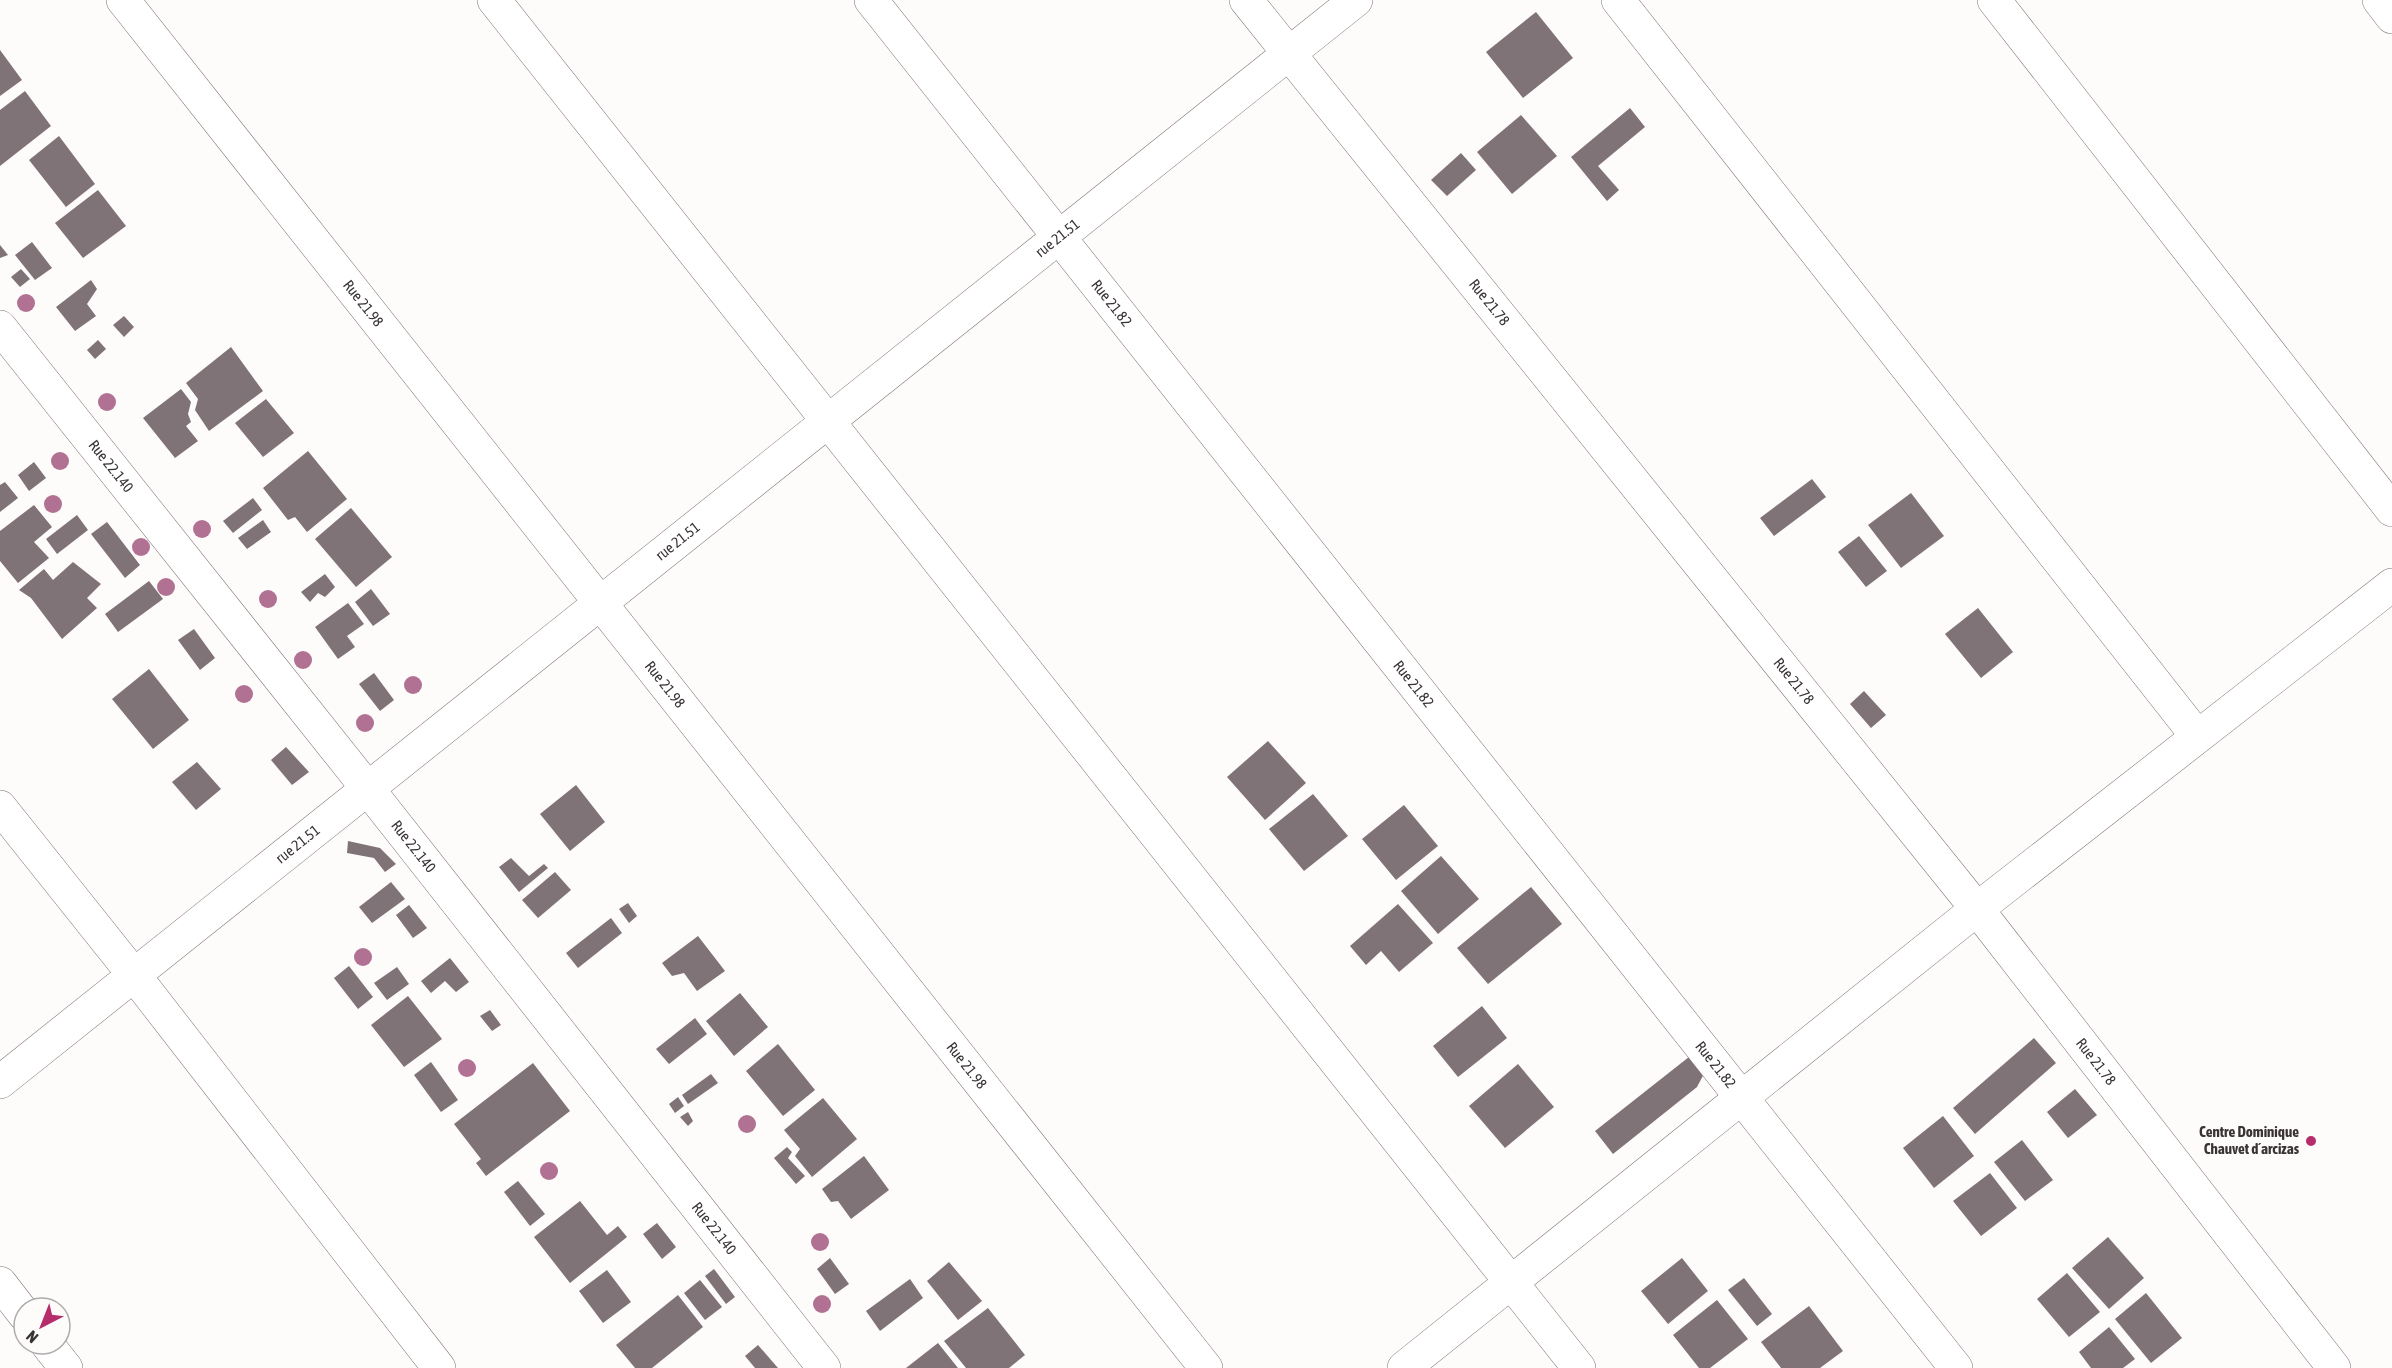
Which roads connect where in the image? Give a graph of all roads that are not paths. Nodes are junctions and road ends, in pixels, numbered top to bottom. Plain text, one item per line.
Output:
1 (123, 0) edge
2 (494, 0) edge
3 (871, 0) edge
4 (1246, 0) edge
5 (1356, 0) edge
6 (1618, 0) edge
7 (1994, 0) edge
8 (2379, 0) edge
9 (2392, 17) edge
10 (1288, 54) junction
11 (1058, 238) junction
12 (0, 327) edge
13 (829, 421) junction
14 (2392, 510) edge
15 (2392, 585) edge
16 (600, 603) junction
17 (2197, 736) junction
18 (368, 789) junction
19 (0, 807) edge
20 (1977, 909) junction
21 (134, 975) junction
22 (0, 1082) edge
23 (1743, 1098) junction
24 (1512, 1282) junction
25 (0, 1283) edge
26 (12, 1298) edge
27 (440, 1368) edge
28 (824, 1368) edge
29 (1206, 1368) edge
30 (1404, 1368) edge
31 (1579, 1368) edge
32 (1956, 1368) edge
33 (2334, 1368) edge

1 - 16 street, Rue 21.98
2 - 13 street
3 - 11 street, Rue 21.82
4 - 10 street, Rue 21.78
5 - 10 street, rue 21.51
6 - 17 street
7 - 14 street
8 - 9 street
10 - 11 street, rue 21.51
10 - 20 street, Rue 21.78
11 - 13 street, rue 21.51
11 - 23 street, Rue 21.82
12 - 18 street, Rue 22.140
13 - 16 street, rue 21.51
13 - 24 street
15 - 17 street
16 - 18 street, rue 21.51
16 - 29 street, Rue 21.98
17 - 20 street
18 - 21 street, rue 21.51
18 - 28 street, Rue 22.140
19 - 21 street
20 - 23 street
20 - 33 street, Rue 21.78
21 - 22 street, rue 21.51
21 - 27 street
23 - 24 street
23 - 32 street, Rue 21.82
24 - 30 street
24 - 31 street
25 - 26 street

